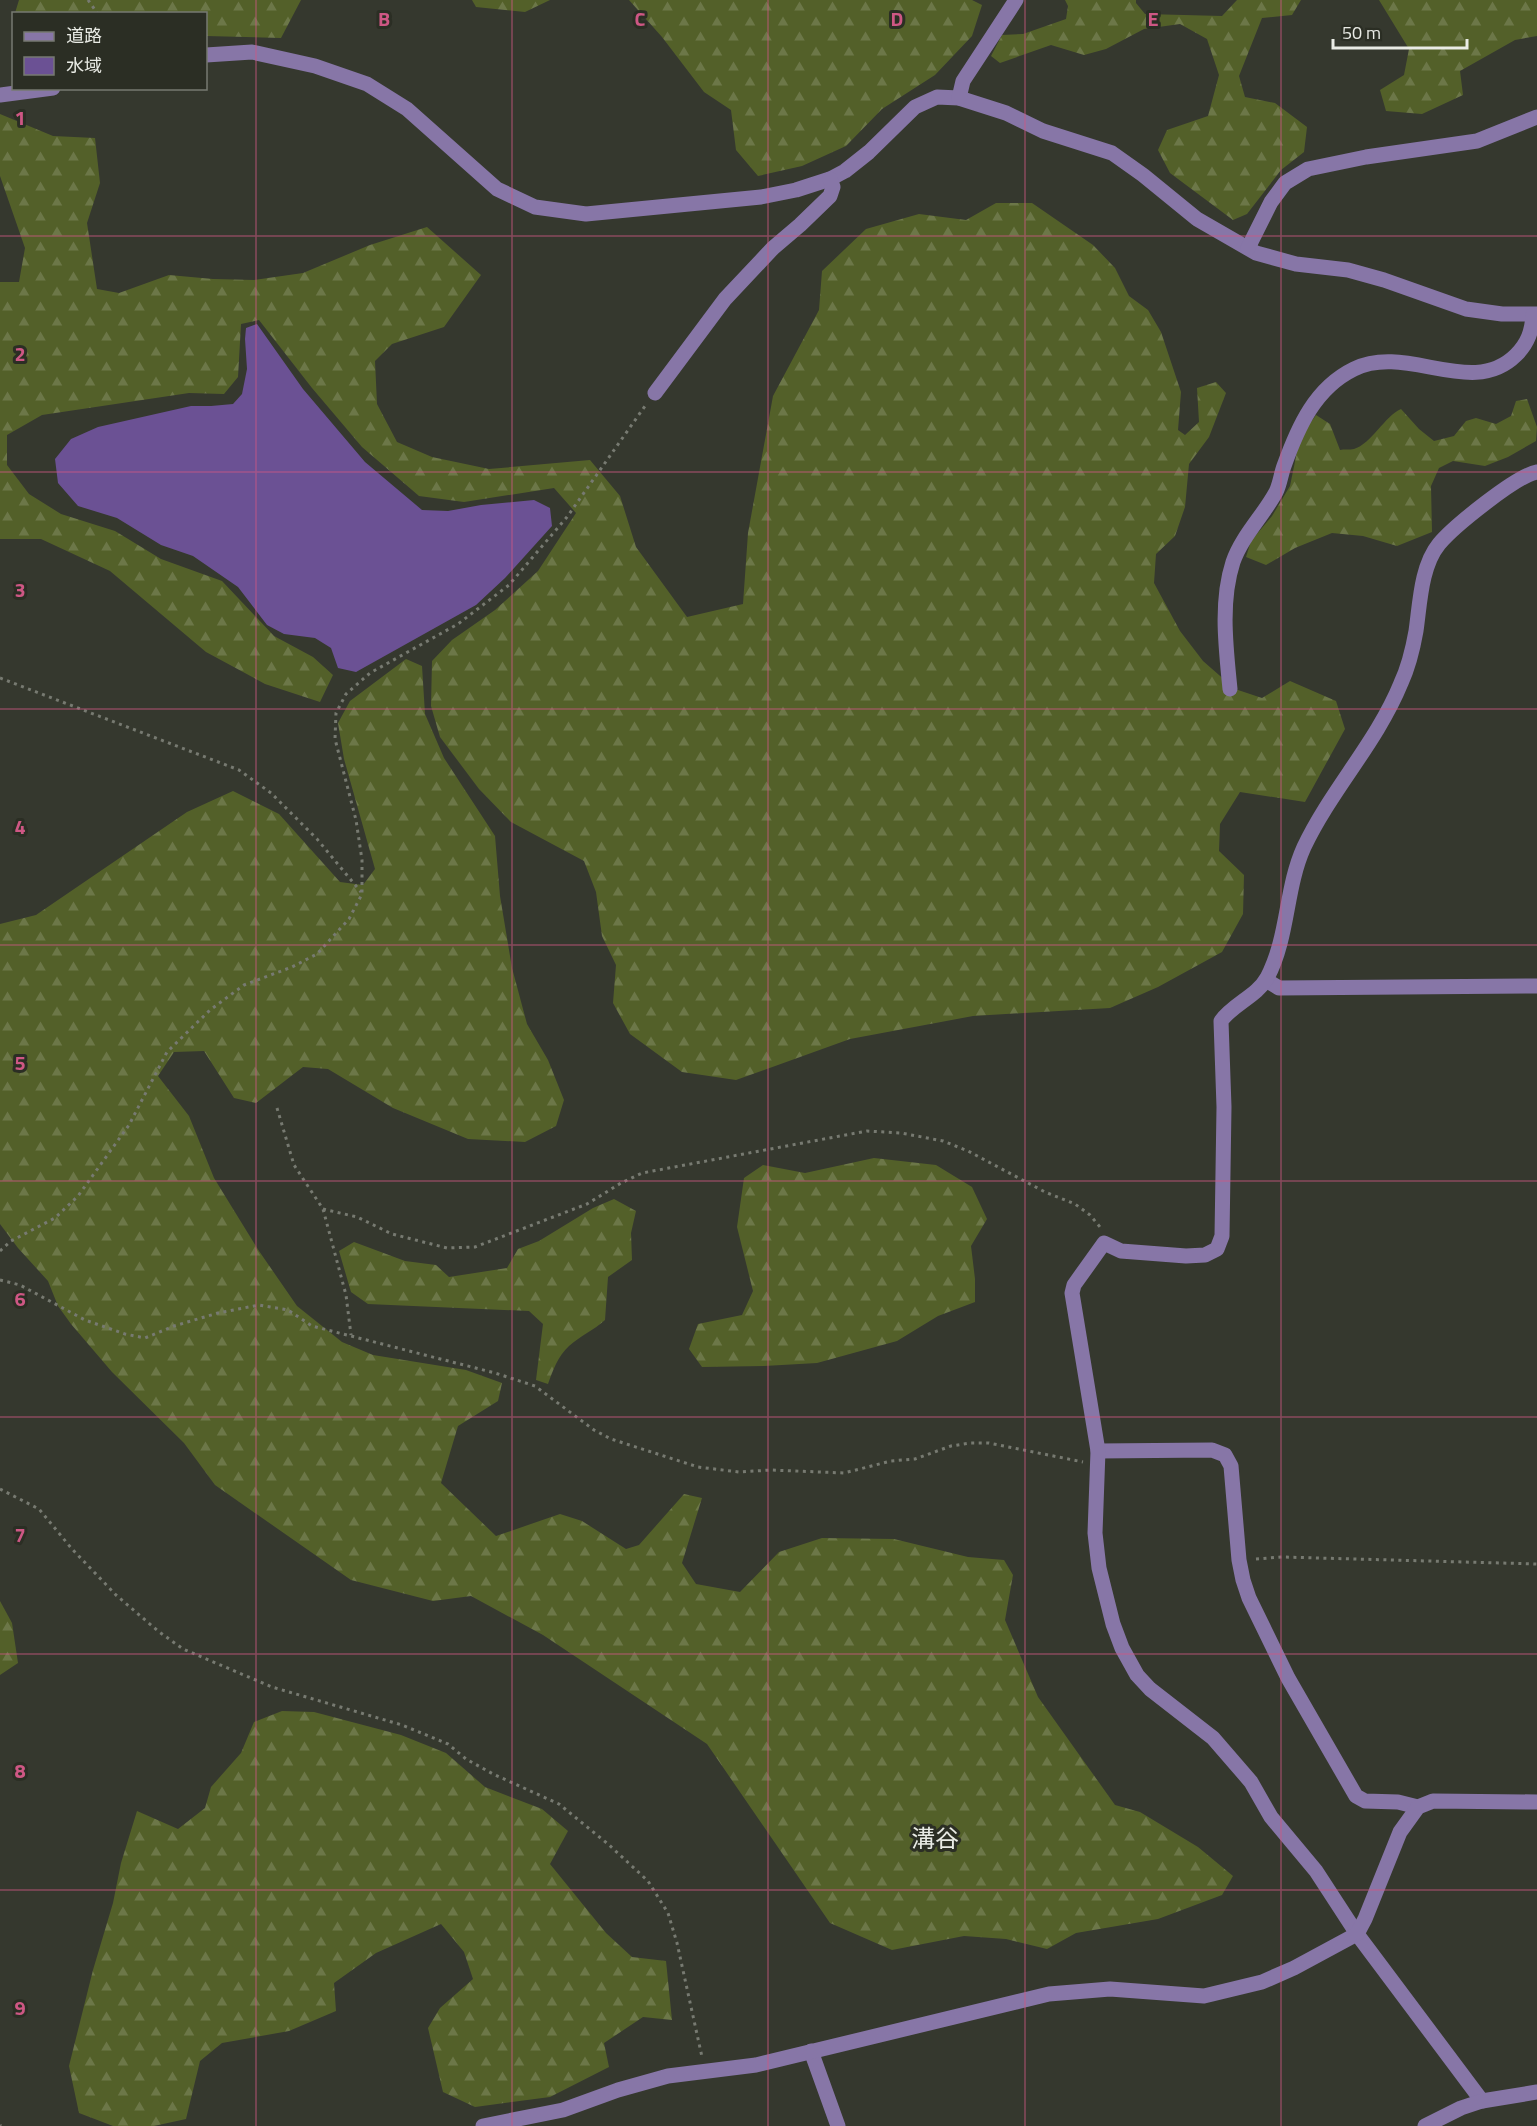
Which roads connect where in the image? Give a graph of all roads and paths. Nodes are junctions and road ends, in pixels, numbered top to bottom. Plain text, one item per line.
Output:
1 (1016, 0) edge
2 (207, 55) edge
3 (40, 90) edge
4 (0, 96) edge
5 (959, 98) junction
6 (1537, 117) edge
7 (830, 179) junction
8 (1248, 248) junction
9 (1535, 314) edge
10 (655, 393) joint
11 (1537, 472) edge
12 (0, 678) edge
13 (1230, 689) dead end
14 (362, 894) junction
15 (1266, 980) junction
16 (1537, 986) edge
17 (277, 1108) dead end
18 (323, 1209) junction
19 (1104, 1243) junction
20 (0, 1251) edge
21 (0, 1280) edge
22 (351, 1335) junction
23 (1098, 1458) junction
24 (0, 1490) edge
25 (1239, 1560) junction
26 (1537, 1564) edge
27 (1537, 1802) edge
28 (1418, 1807) junction
29 (1357, 1934) junction
30 (811, 2051) junction
31 (705, 2072) junction
32 (1537, 2092) edge
33 (1482, 2100) junction
34 (483, 2126) edge
35 (838, 2126) edge
36 (1425, 2126) edge

1 - 5 street
2 - 7 street
3 - 4 street
5 - 7 street
5 - 8 street
6 - 8 street
7 - 10 street
8 - 9 street
9 - 13 street
10 - 14 path
11 - 15 street
12 - 14 path
14 - 20 path
15 - 16 street
15 - 19 street
17 - 18 path
18 - 19 path
18 - 22 path
19 - 23 street
21 - 22 path
22 - 23 path
23 - 25 street
23 - 29 street
24 - 31 path
25 - 26 path
25 - 28 street
27 - 28 street
28 - 29 street
29 - 30 street
29 - 33 street
30 - 31 street
30 - 35 street
31 - 34 street
32 - 33 street
33 - 36 street

